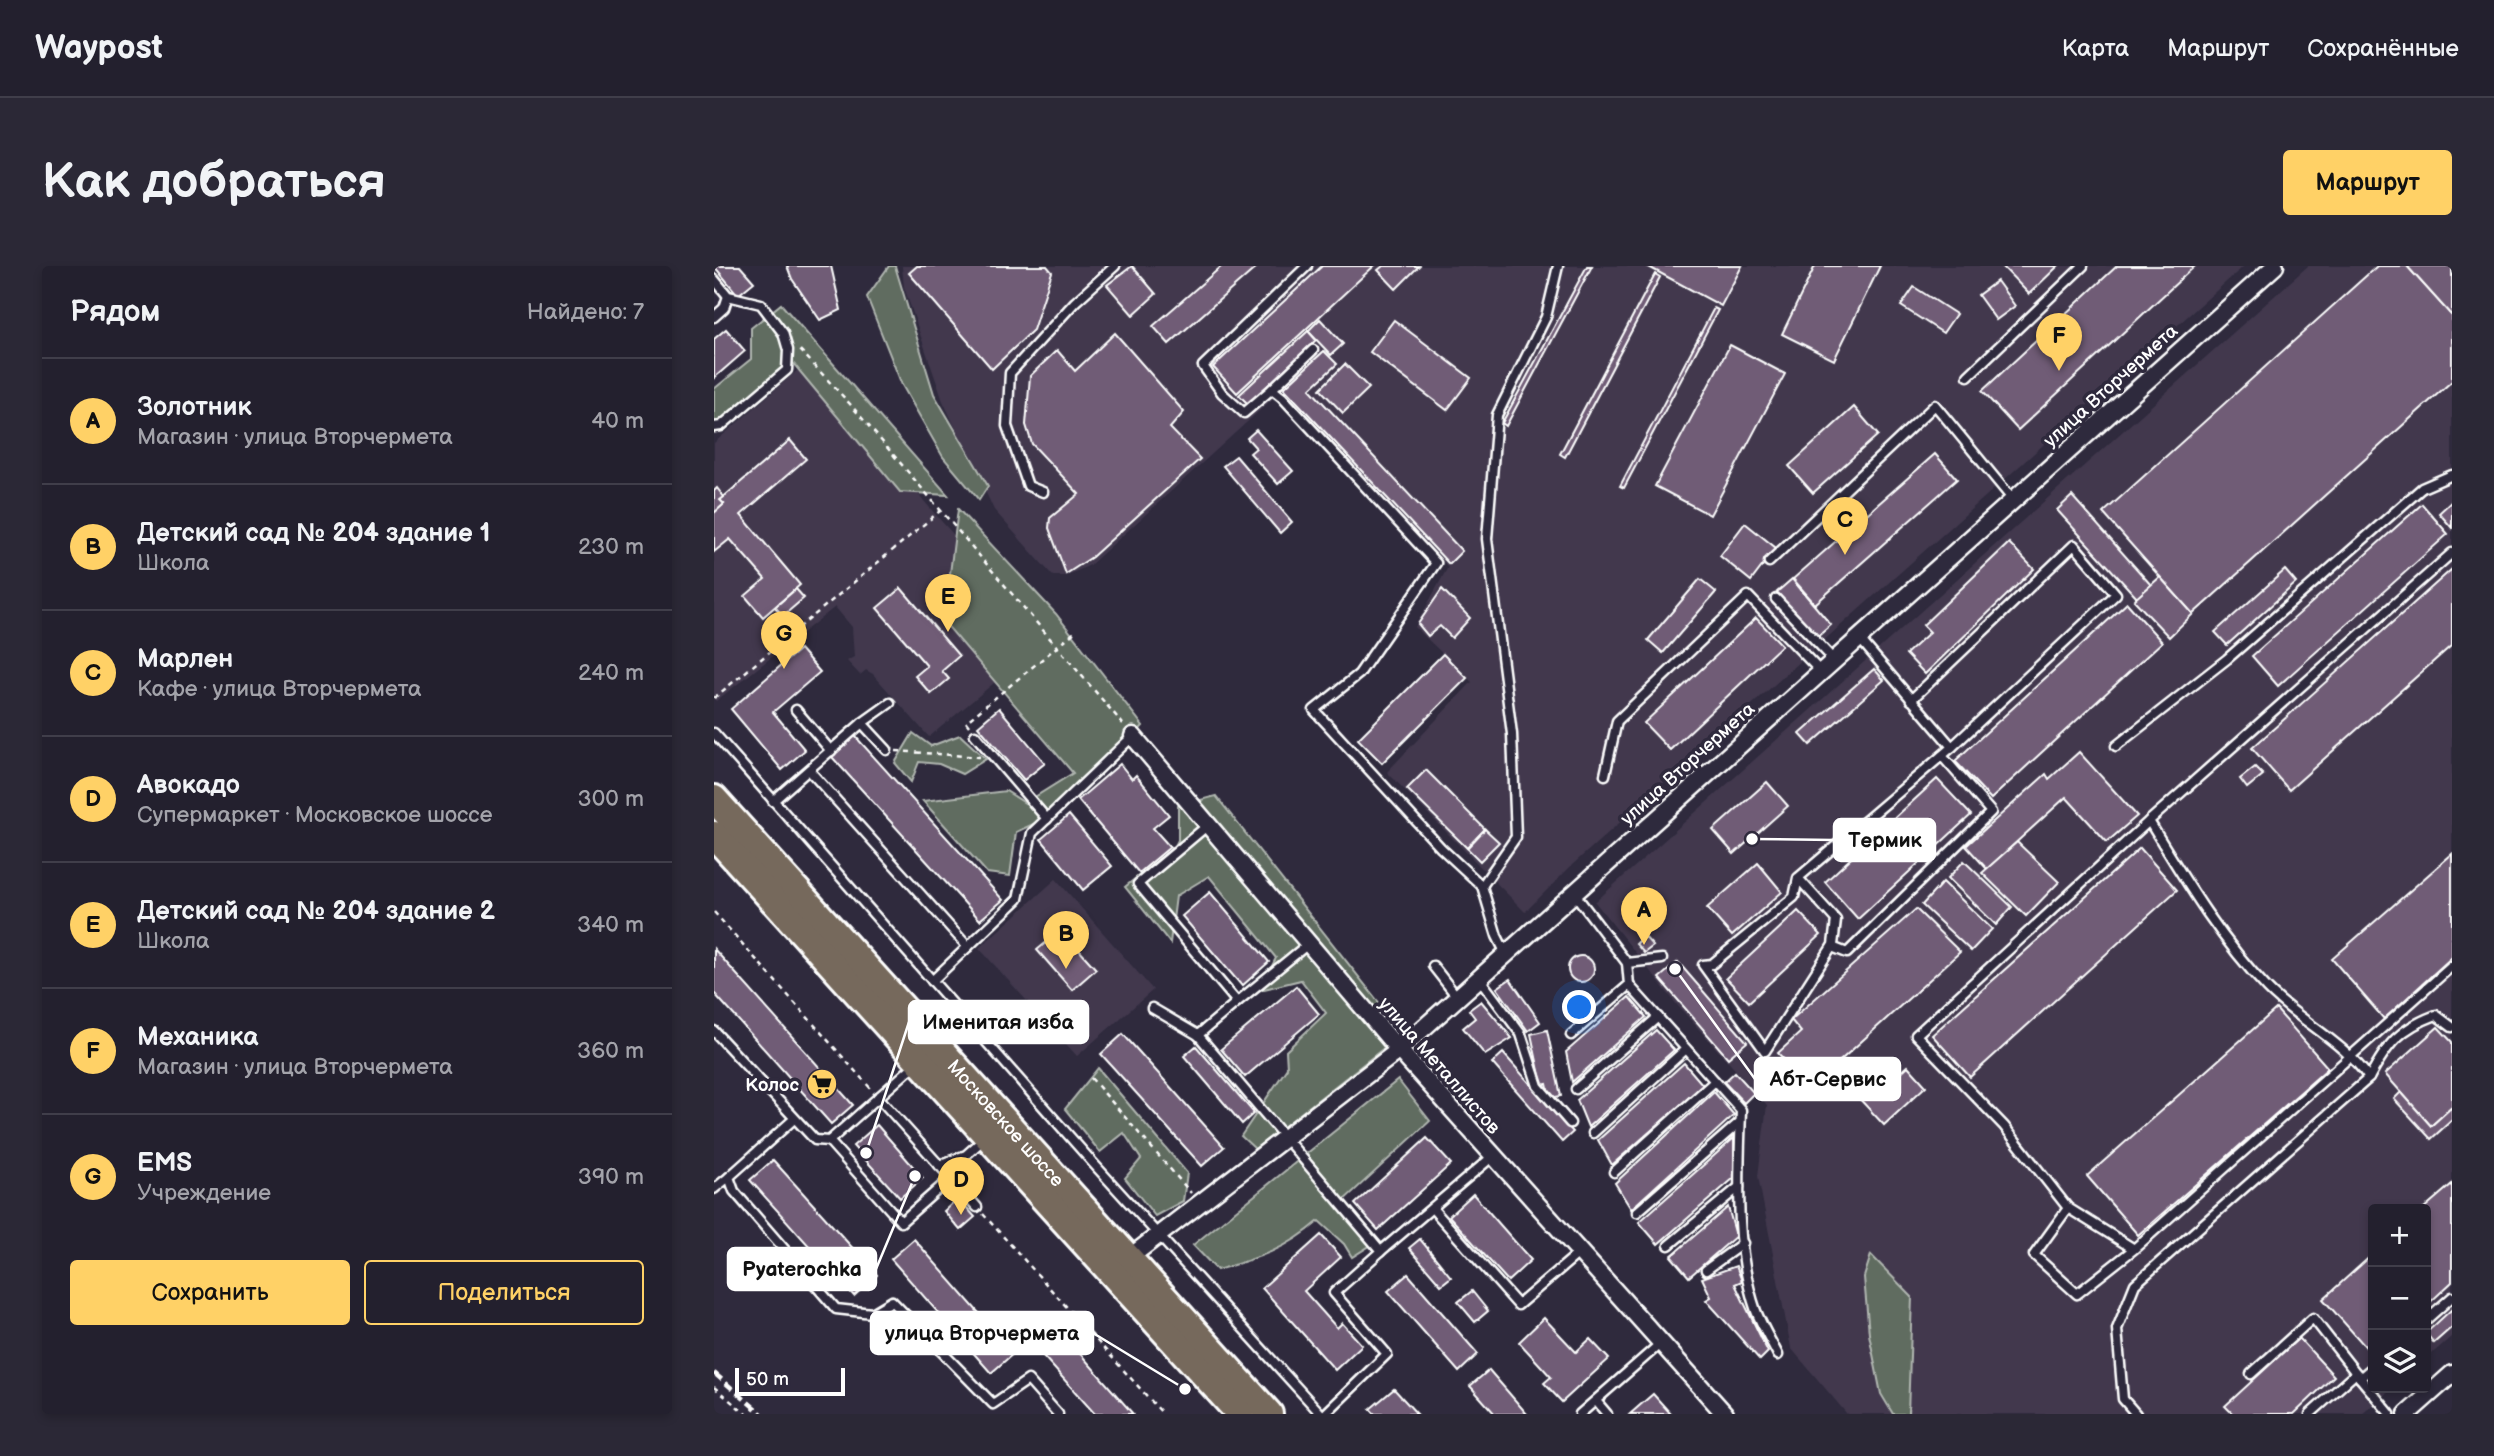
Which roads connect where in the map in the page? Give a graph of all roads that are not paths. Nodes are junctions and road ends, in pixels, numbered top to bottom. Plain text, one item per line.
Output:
1 (1115, 266) edge
2 (1307, 266) edge
3 (1558, 266) edge
4 (2083, 266) edge
5 (2275, 266) edge
6 (714, 279) edge
7 (728, 296) junction
8 (714, 317) edge
9 (1313, 350) dead end
10 (1968, 376) dead end
11 (1272, 388) junction
12 (714, 428) edge
13 (2452, 475) edge
14 (1043, 492) dead end
15 (2013, 500) junction
16 (2452, 552) edge
17 (1769, 562) dead end
18 (1776, 599) dead end
19 (1859, 638) junction
20 (1834, 660) junction
21 (1821, 672) junction
22 (1911, 699) junction
23 (890, 703) dead end
24 (796, 710) dead end
25 (862, 723) junction
26 (714, 733) edge
27 (975, 735) road end
28 (1133, 736) joint
29 (2116, 746) dead end
30 (1952, 747) junction
31 (887, 750) road end
32 (831, 751) junction
33 (1942, 756) junction
34 (809, 770) junction
35 (1605, 775) dead end
36 (714, 799) edge
37 (773, 801) junction
38 (1046, 819) junction
39 (2149, 821) junction
40 (1208, 825) junction
41 (714, 835) edge
42 (1798, 878) junction
43 (1482, 886) junction
44 (1574, 894) junction
45 (1308, 944) junction
46 (968, 947) junction
47 (1832, 947) junction
48 (1506, 954) junction
49 (1662, 959) dead end
50 (1627, 963) junction
51 (1433, 966) dead end
52 (2452, 966) edge
53 (1479, 978) junction
54 (932, 981) junction
55 (1629, 985) junction
56 (1458, 998) junction
57 (1237, 1002) junction
58 (1152, 1008) dead end
59 (1658, 1017) junction
60 (2452, 1027) edge
61 (714, 1031) edge
62 (1198, 1035) junction
63 (1571, 1035) dead end
64 (1686, 1049) junction
65 (1399, 1050) junction
66 (2352, 1055) junction
67 (919, 1061) junction
68 (2369, 1078) junction
69 (1715, 1082) junction
70 (1576, 1089) dead end
71 (878, 1097) junction
72 (794, 1119) junction
73 (1741, 1122) junction
74 (1570, 1123) dead end
75 (1593, 1133) dead end
76 (987, 1136) junction
77 (1286, 1137) junction
78 (829, 1140) junction
79 (1493, 1156) junction
80 (939, 1165) junction
81 (1614, 1172) dead end
82 (729, 1177) junction
83 (951, 1178) junction
84 (1740, 1187) junction
85 (714, 1189) edge
86 (976, 1207) road end
87 (1432, 1208) junction
88 (2068, 1208) junction
89 (1637, 1212) dead end
90 (1158, 1235) junction
91 (1743, 1243) junction
92 (1669, 1245) dead end
93 (2134, 1249) junction
94 (1381, 1251) junction
95 (1580, 1252) junction
96 (1120, 1265) junction
97 (1706, 1270) dead end
98 (2452, 1297) edge
99 (2431, 1316) edge
100 (1661, 1343) junction
101 (1778, 1355) dead end
102 (2368, 1370) edge
103 (2251, 1374) dead end
104 (2358, 1376) junction
105 (2450, 1379) edge
106 (1596, 1401) junction
107 (1058, 1414) edge
108 (1240, 1414) edge
109 (1269, 1414) edge
110 (1323, 1414) edge
111 (1580, 1414) edge
112 (1607, 1414) edge
113 (1725, 1414) edge
114 (2136, 1414) edge
115 (2310, 1414) edge
116 (2390, 1414) edge
117 (2407, 1414) edge

1 - 14 lane
2 - 11 lane
3 - 43 lane
4 - 10 lane
5 - 15 street, улица Вторчермета
6 - 7 lane
7 - 8 lane
7 - 12 lane
9 - 11 lane
11 - 43 lane
13 - 29 lane
15 - 17 lane
15 - 19 street, улица Вторчермета
16 - 39 lane
18 - 20 lane
19 - 20 street, улица Вторчермета
19 - 22 lane
20 - 21 street, улица Вторчермета
21 - 35 lane
21 - 44 street, улица Вторчермета
22 - 30 lane
22 - 30 lane
23 - 25 lane
24 - 32 lane
25 - 31 lane
25 - 32 lane
26 - 37 lane
27 - 38 lane
28 - 38 lane
28 - 40 street, улица Металлистов
30 - 33 lane
32 - 34 lane
33 - 42 lane
33 - 47 lane
34 - 37 lane
34 - 46 lane
36 - 96 main road, Московское шоссе
37 - 54 lane
38 - 46 lane
39 - 66 lane
39 - 88 lane
40 - 45 street, улица Металлистов
40 - 57 lane
41 - 67 main road, Московское шоссе
42 - 47 lane
42 - 47 lane
43 - 48 lane
44 - 48 street, улица Вторчермета
44 - 50 lane
45 - 57 lane
45 - 65 street, улица Металлистов
46 - 54 lane
48 - 53 street, улица Вторчермета
49 - 50 lane
50 - 55 lane
51 - 56 lane
52 - 66 lane
53 - 56 street, улица Вторчермета
53 - 74 lane
54 - 90 lane
55 - 59 lane
55 - 63 lane
56 - 65 street, улица Вторчермета
57 - 62 lane
58 - 62 lane
59 - 64 lane
59 - 70 lane
60 - 68 lane
61 - 72 lane
62 - 77 lane
64 - 69 lane
64 - 75 lane
65 - 77 street, улица Вторчермета
65 - 79 street, улица Металлистов
66 - 68 lane
66 - 93 lane
67 - 71 lane
67 - 76 main road, Московское шоссе
68 - 114 lane
69 - 73 lane
69 - 81 lane
71 - 78 lane
71 - 80 lane
72 - 78 lane
72 - 82 lane
73 - 84 lane
73 - 89 lane
76 - 80 lane
76 - 96 main road, Московское шоссе
77 - 90 street, улица Вторчермета
77 - 94 lane
78 - 83 lane
79 - 87 lane
79 - 95 street, улица Металлистов
80 - 83 lane
82 - 85 lane
82 - 107 lane
83 - 86 lane
84 - 91 lane
84 - 92 lane
87 - 94 lane
87 - 95 lane
88 - 93 lane
88 - 93 lane
90 - 96 street, улица Вторчермета
90 - 110 lane
91 - 97 lane
91 - 101 lane
94 - 110 lane
95 - 100 street, улица Металлистов
96 - 108 main road, Московское шоссе
96 - 109 main road, Московское шоссе
98 - 99 lane
100 - 106 lane
100 - 113 street, улица Металлистов
102 - 104 lane
103 - 104 lane
104 - 115 lane
104 - 116 lane
105 - 117 street
106 - 111 lane
106 - 112 lane

